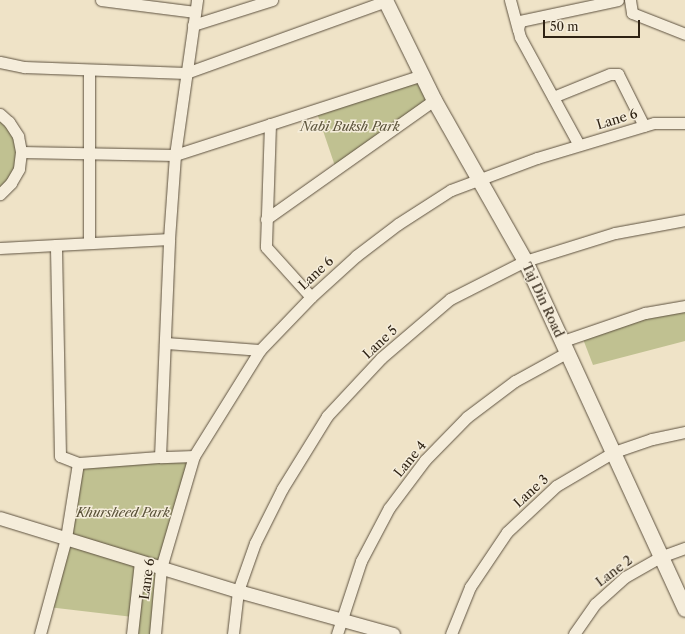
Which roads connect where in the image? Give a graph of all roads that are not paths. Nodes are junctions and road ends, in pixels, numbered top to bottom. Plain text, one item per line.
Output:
1 (101, 0) edge
2 (196, 0) edge
3 (272, 0) edge
4 (385, 0) edge
5 (510, 0) edge
6 (618, 0) edge
7 (630, 0) edge
8 (195, 12) junction
9 (193, 25) junction
10 (518, 29) junction
11 (685, 34) edge
12 (0, 62) edge
13 (89, 70) junction
14 (186, 73) junction
15 (422, 74) junction
16 (553, 97) junction
17 (434, 100) junction
18 (0, 114) edge
19 (685, 123) edge
20 (270, 124) junction
21 (644, 126) junction
22 (579, 145) junction
23 (21, 152) junction
24 (89, 154) junction
25 (175, 155) junction
26 (478, 178) junction
27 (0, 194) edge
28 (266, 219) junction
29 (685, 220) edge
30 (169, 239) junction
31 (89, 243) junction
32 (56, 245) junction
33 (0, 248) edge
34 (525, 261) junction
35 (311, 297) junction
36 (685, 306) edge
37 (165, 344) junction
38 (565, 347) junction
39 (260, 350) junction
40 (685, 432) edge
41 (614, 452) junction
42 (194, 456) junction
43 (160, 457) junction
44 (78, 463) junction
45 (0, 518) edge
46 (66, 538) junction
47 (685, 548) edge
48 (660, 556) junction
49 (140, 561) junction
50 (160, 568) junction
51 (238, 591) junction
52 (685, 609) edge
53 (340, 618) junction
54 (40, 634) edge
55 (132, 634) edge
56 (156, 634) edge
57 (233, 634) edge
58 (337, 634) edge
59 (393, 634) edge
60 (451, 634) edge
61 (574, 634) edge

1 - 8 street
2 - 8 street
3 - 9 street
4 - 14 street
4 - 15 main road, Taj Din Road
5 - 10 street
6 - 10 street
7 - 11 street
8 - 9 street
9 - 14 street
10 - 16 street
12 - 13 street
13 - 14 street
13 - 24 street
14 - 25 street
15 - 17 main road, Taj Din Road
15 - 20 street
16 - 21 street
16 - 22 street
17 - 26 main road, Taj Din Road
17 - 28 street
18 - 23 street
19 - 21 street, Lane 6
20 - 25 street
20 - 28 street
21 - 22 street, Lane 6
22 - 26 street, Lane 6
23 - 24 street
23 - 27 street
24 - 25 street
24 - 31 street
25 - 30 street
26 - 34 main road, Taj Din Road
26 - 35 street, Lane 6
28 - 35 street
29 - 34 street, Lane 5
30 - 31 street
30 - 37 street
31 - 32 street
32 - 33 street
32 - 44 street
34 - 38 main road, Taj Din Road
34 - 51 street, Lane 5
35 - 39 street, Lane 6
36 - 38 street, Lane 4
37 - 39 street
37 - 43 street
38 - 41 main road, Taj Din Road
38 - 53 street, Lane 4
39 - 42 street, Lane 6
40 - 41 street, Lane 3
41 - 48 main road, Taj Din Road
41 - 60 street, Lane 3
42 - 43 street
42 - 50 street, Lane 6
43 - 44 street
44 - 46 street
45 - 46 street
46 - 49 street
46 - 54 street
47 - 48 street, Lane 2
48 - 52 main road, Taj Din Road
48 - 61 street, Lane 2
49 - 50 street
49 - 55 street
50 - 51 street
50 - 56 street, Lane 6
51 - 53 street
51 - 57 street, Lane 5
53 - 58 street, Lane 4
53 - 59 street

